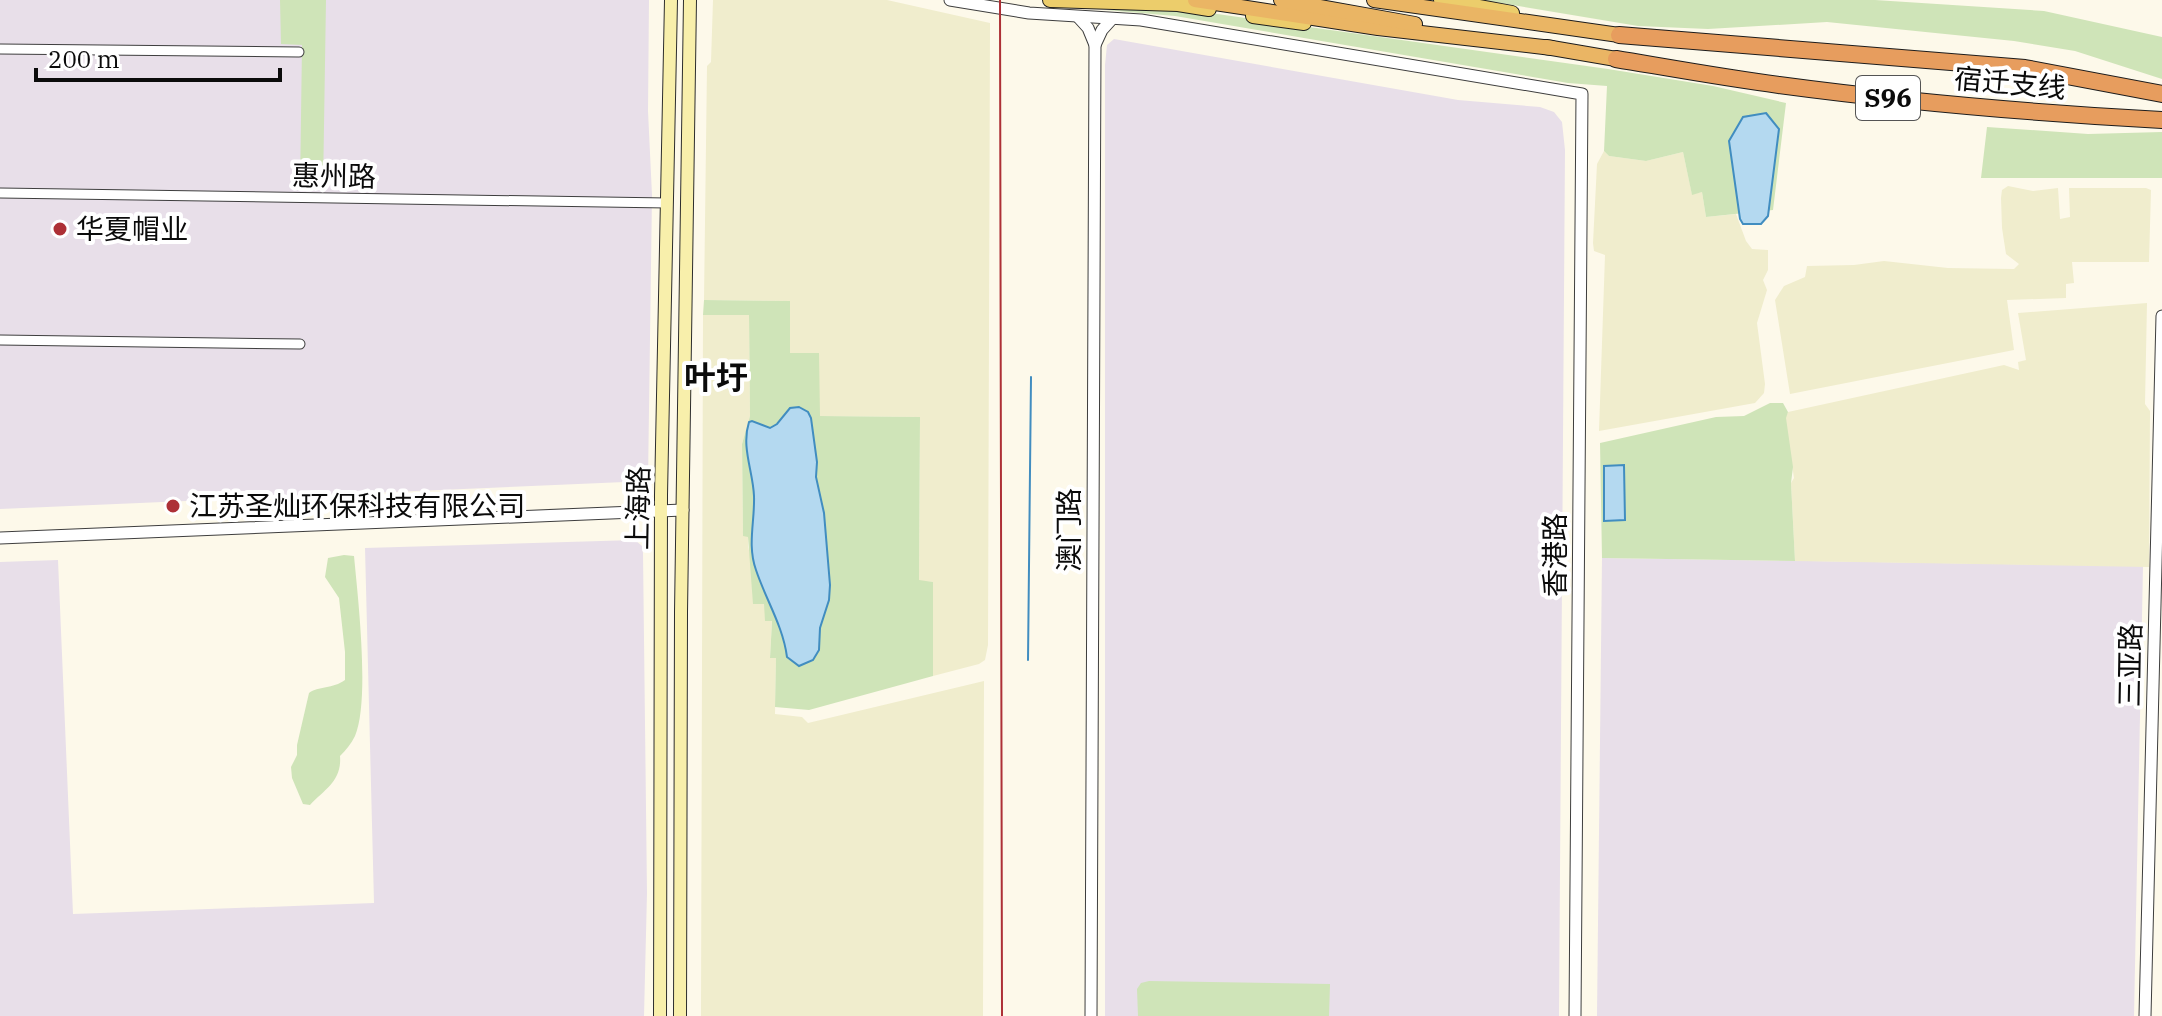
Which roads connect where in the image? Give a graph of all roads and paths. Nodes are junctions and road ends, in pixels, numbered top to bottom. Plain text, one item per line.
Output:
1 (669, 0) edge
2 (693, 0) edge
3 (950, 0) edge
4 (1050, 0) edge
5 (1195, 0) edge
6 (1281, 0) edge
7 (1374, 0) edge
8 (1409, 0) edge
9 (1441, 0) edge
10 (1462, 14) junction
11 (1078, 17) junction
12 (1112, 19) junction
13 (1559, 28) junction
14 (1619, 35) joint
15 (1095, 45) junction
16 (1552, 48) junction
17 (0, 49) edge
18 (299, 52) dead end
19 (1616, 59) joint
20 (2162, 94) edge
21 (2162, 120) edge
22 (0, 193) edge
23 (667, 203) junction
24 (2162, 316) edge
25 (0, 340) edge
26 (300, 344) dead end
27 (684, 416) junction
28 (663, 419) junction
29 (661, 510) junction
30 (683, 510) junction
31 (0, 538) edge
32 (681, 612) junction
33 (661, 616) junction
34 (660, 1016) edge
35 (680, 1016) edge
36 (1091, 1016) edge
37 (1575, 1016) edge
38 (2145, 1016) edge

1 - 23 main road, 上海路
2 - 27 main road, 上海路
3 - 11 street
4 - 16 main road
5 - 16 highway
6 - 16 highway
7 - 10 highway
8 - 10 highway
9 - 13 main road
10 - 13 highway
11 - 12 street
11 - 15 street
12 - 15 street
12 - 37 street, 香港路
13 - 14 highway
14 - 20 highway, 宿迁支线 / S96
15 - 36 street, 澳门路
16 - 19 highway
17 - 18 street
19 - 21 highway, 宿迁支线 / S96
22 - 23 street, 惠州路
23 - 28 main road, 上海路
24 - 38 street, 三亚路
25 - 26 street
27 - 28 main road
27 - 30 main road, 上海路
28 - 29 main road, 上海路
29 - 30 street
29 - 31 street
29 - 33 main road, 上海路
30 - 32 main road, 上海路
32 - 33 main road
32 - 35 main road, 上海路
33 - 34 main road, 上海路

